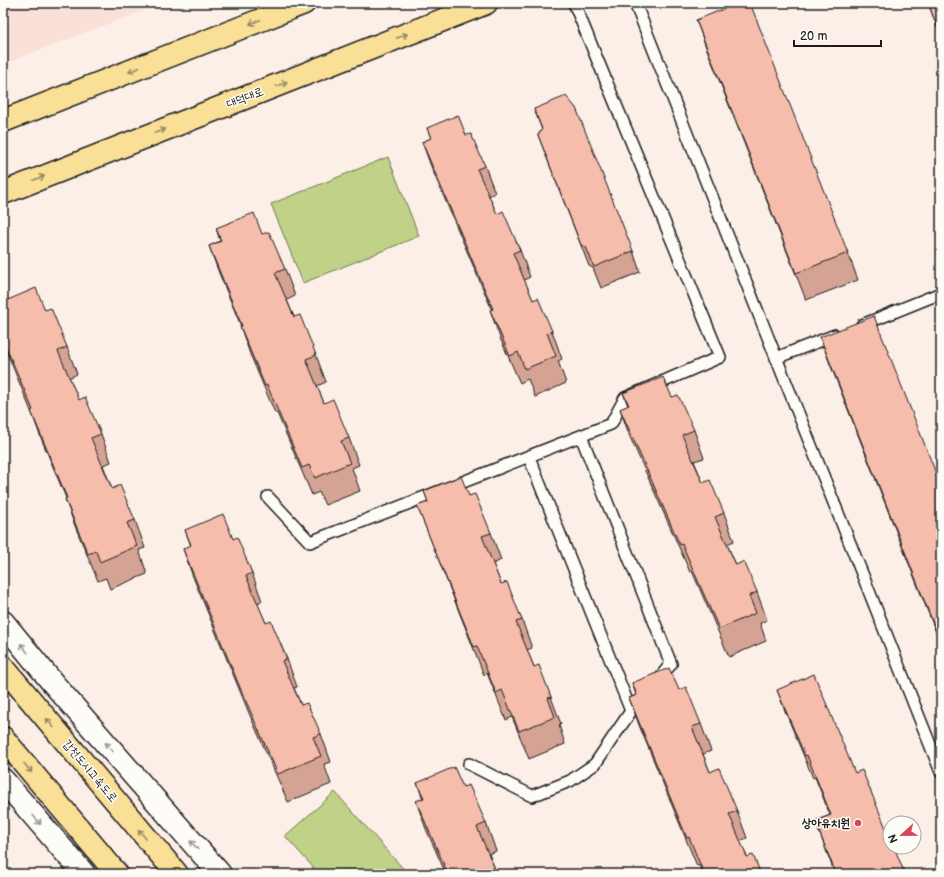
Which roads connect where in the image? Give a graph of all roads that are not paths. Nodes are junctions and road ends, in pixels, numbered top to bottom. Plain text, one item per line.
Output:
1 (304, 3) edge
2 (486, 3) edge
3 (574, 3) edge
4 (634, 3) edge
5 (3, 121) edge
6 (3, 193) edge
7 (941, 293) edge
8 (776, 358) junction
9 (581, 436) junction
10 (529, 456) junction
11 (268, 497) dead end
12 (3, 622) edge
13 (3, 667) edge
14 (631, 711) junction
15 (3, 738) edge
16 (469, 764) dead end
17 (941, 772) edge
18 (3, 780) edge
19 (84, 874) edge
20 (117, 874) edge
21 (177, 874) edge
22 (220, 874) edge

1 -> 5 main road
6 -> 2 main road, 대덕대로
3 - 9 lane
4 - 8 lane
7 - 8 lane
8 - 17 lane
9 - 10 lane
9 - 14 lane
10 - 11 lane
10 - 14 lane
22 -> 12 street
21 -> 13 main road, 갑천도시고속도로
14 - 16 lane
15 -> 20 main road
18 -> 19 street

